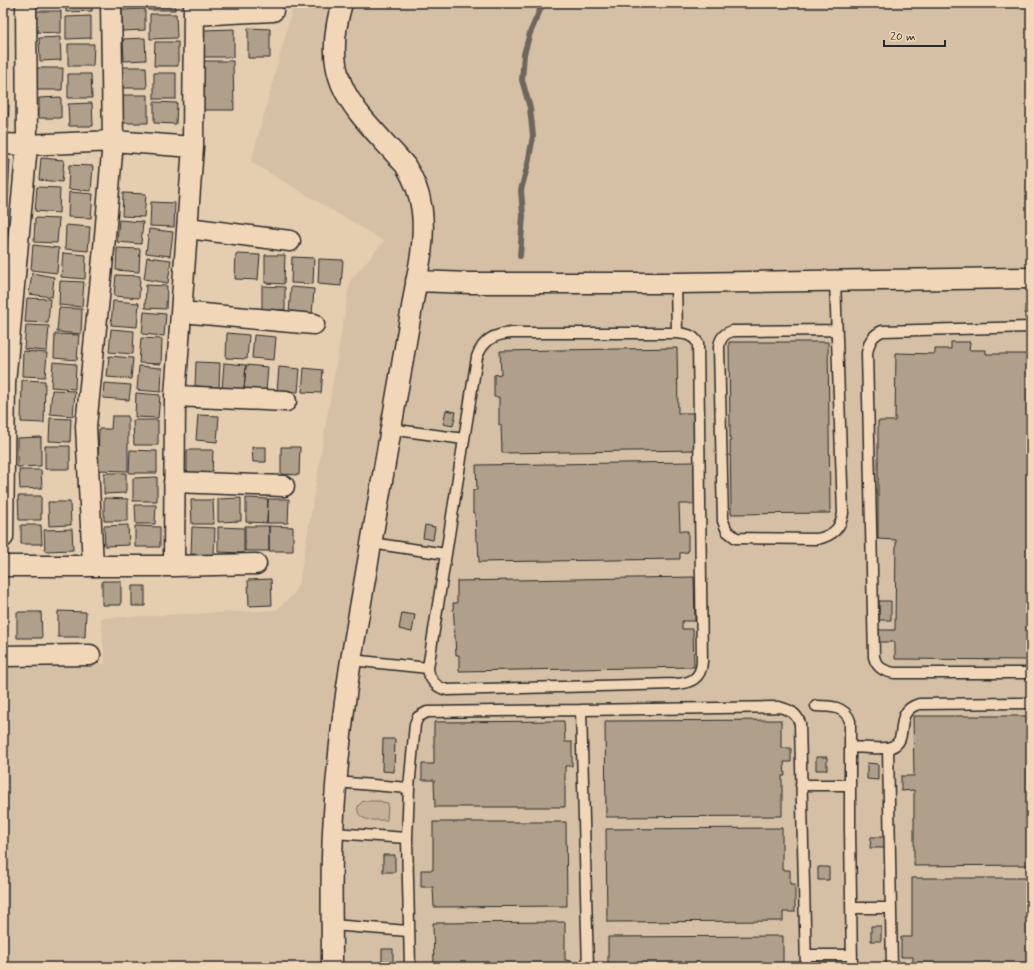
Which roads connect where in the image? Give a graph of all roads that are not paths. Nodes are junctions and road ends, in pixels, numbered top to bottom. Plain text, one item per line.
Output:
1 (26, 3) edge
2 (111, 3) edge
3 (342, 3) edge
4 (194, 9) edge
5 (273, 11) dead end
6 (113, 141) junction
7 (3, 144) edge
8 (27, 145) junction
9 (194, 148) junction
10 (188, 228) junction
11 (290, 241) dead end
12 (1031, 278) edge
13 (835, 280) junction
14 (416, 281) junction
15 (676, 283) junction
16 (181, 312) junction
17 (314, 324) dead end
18 (1031, 327) edge
19 (837, 330) junction
20 (677, 333) junction
21 (174, 396) junction
22 (286, 400) dead end
23 (390, 429) junction
24 (464, 439) junction
25 (174, 482) junction
26 (284, 486) dead end
27 (3, 537) edge
28 (371, 543) junction
29 (446, 554) junction
30 (256, 564) dead end
31 (3, 566) edge
32 (93, 566) junction
33 (174, 566) junction
34 (90, 655) dead end
35 (3, 656) edge
36 (351, 660) junction
37 (428, 668) junction
38 (1031, 673) edge
39 (1031, 703) edge
40 (816, 706) dead end
41 (581, 710) junction
42 (850, 747) junction
43 (888, 748) junction
44 (336, 782) junction
45 (801, 785) junction
46 (850, 785) junction
47 (409, 788) junction
48 (333, 833) junction
49 (407, 838) junction
50 (851, 908) junction
51 (891, 908) junction
52 (332, 925) junction
53 (408, 931) junction
54 (806, 955) junction
55 (852, 955) junction
56 (332, 967) edge
57 (410, 967) edge
58 (588, 967) edge
59 (806, 967) edge
60 (852, 967) edge
61 (892, 967) edge

1 - 8 street
2 - 6 street
3 - 14 street
4 - 5 street
4 - 9 street
6 - 8 street
6 - 9 street
6 - 32 street
7 - 8 street
8 - 27 street
9 - 10 street
10 - 11 street
10 - 16 street
12 - 13 street
13 - 15 street
13 - 19 lane
14 - 15 street
14 - 23 street
15 - 20 lane
16 - 17 street
16 - 21 street
18 - 38 lane
19 - 19 lane
20 - 24 lane
20 - 37 lane
21 - 22 street
21 - 25 street
23 - 24 lane
23 - 28 street
24 - 29 lane
25 - 26 street
25 - 33 street
28 - 29 lane
28 - 36 street
29 - 37 lane
30 - 33 street
31 - 32 street
32 - 33 street
34 - 35 street
36 - 37 lane
36 - 44 street
39 - 43 lane
40 - 42 lane
41 - 45 lane
41 - 47 lane
41 - 58 lane
42 - 43 lane
42 - 46 lane
43 - 51 lane
44 - 47 lane
44 - 48 street
45 - 46 lane
45 - 54 lane
46 - 50 lane
47 - 49 lane
48 - 49 lane
48 - 52 street
49 - 53 lane
50 - 51 lane
50 - 55 lane
51 - 61 lane
52 - 53 lane
52 - 56 street
53 - 57 lane
54 - 55 lane
54 - 59 lane
55 - 60 lane

